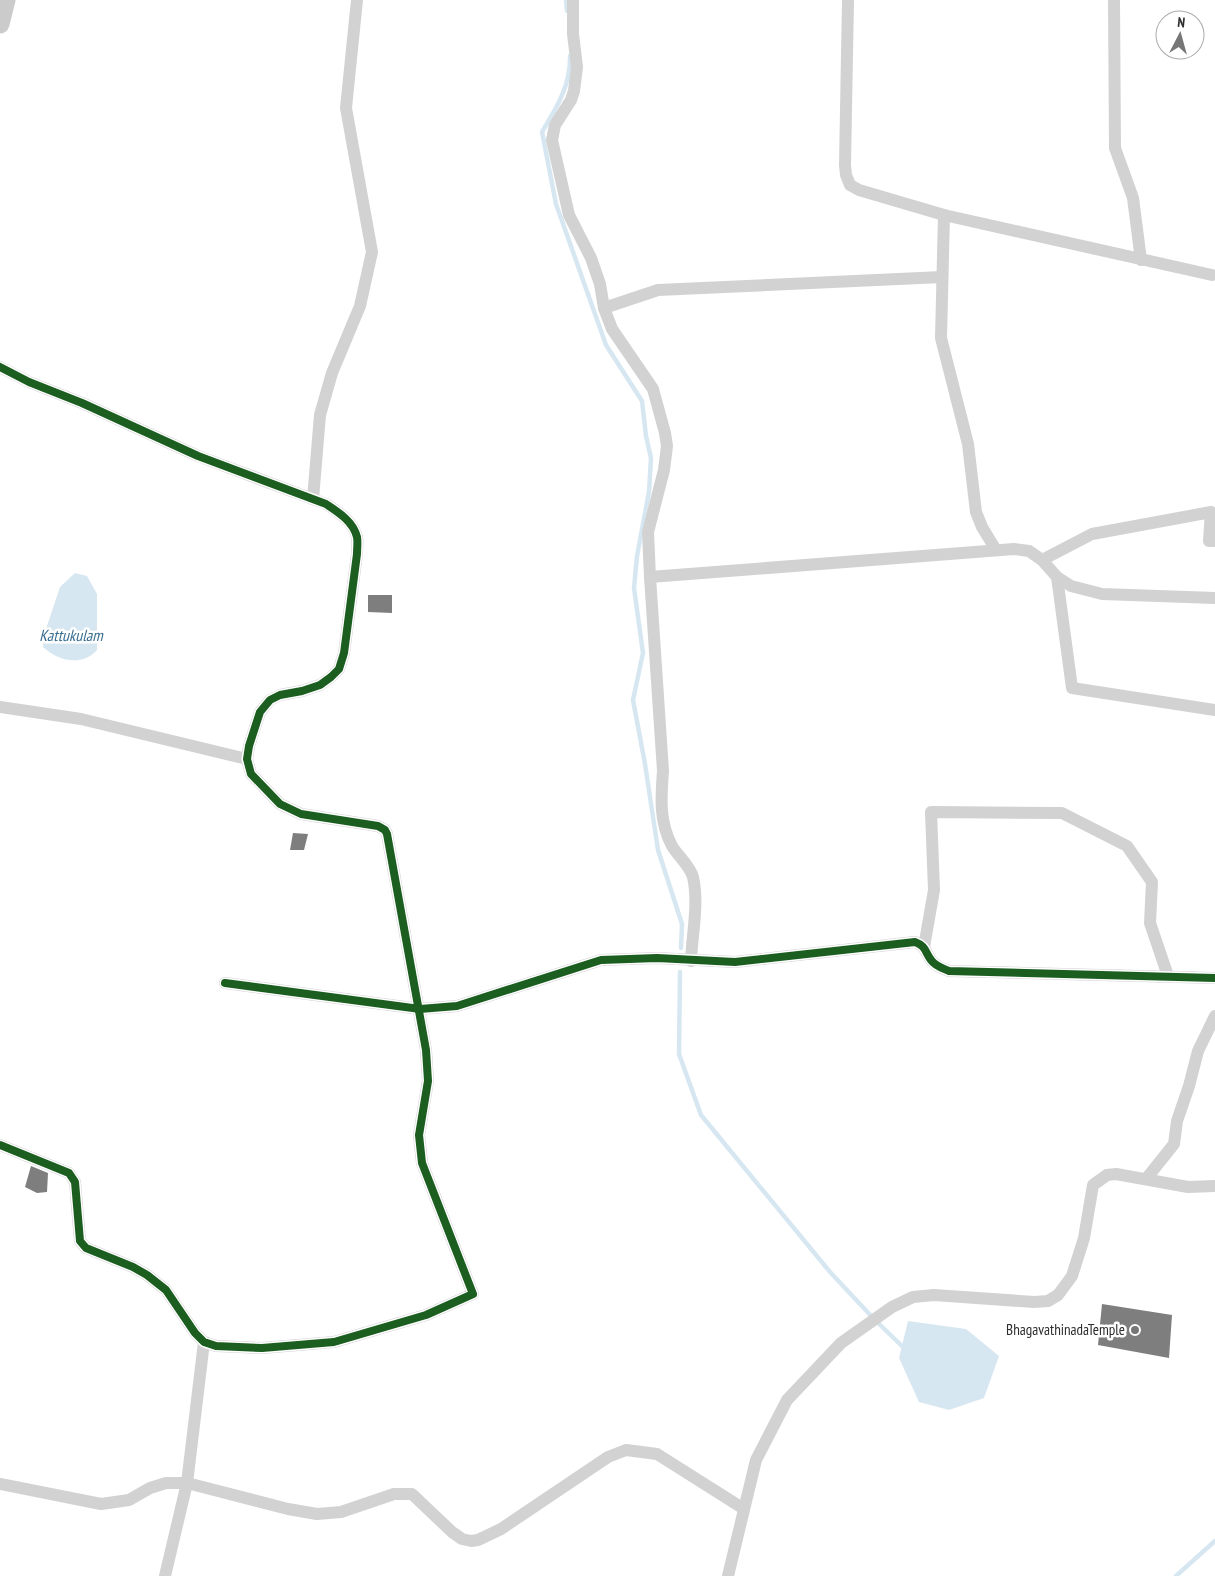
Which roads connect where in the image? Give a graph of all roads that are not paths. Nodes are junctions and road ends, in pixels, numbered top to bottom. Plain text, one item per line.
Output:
1 (6, 0) edge
2 (356, 0) edge
3 (573, 0) edge
4 (848, 0) edge
5 (1114, 0) edge
6 (0, 24) edge
7 (944, 215) junction
8 (1141, 260) junction
9 (1212, 275) dead end
10 (942, 277) junction
11 (604, 308) junction
12 (0, 367) edge
13 (313, 499) junction
14 (1215, 541) edge
15 (996, 550) junction
16 (1042, 560) junction
17 (1057, 576) junction
18 (650, 577) junction
19 (1215, 598) edge
20 (0, 707) edge
21 (1215, 710) edge
22 (247, 759) junction
23 (924, 947) junction
24 (691, 961) junction
25 (1168, 976) junction
26 (1215, 978) edge
27 (225, 983) dead end
28 (420, 1009) junction
29 (1215, 1016) edge
30 (0, 1145) edge
31 (1149, 1175) junction
32 (1215, 1186) edge
33 (204, 1342) junction
34 (187, 1483) junction
35 (0, 1484) edge
36 (744, 1509) junction
37 (165, 1576) edge
38 (728, 1576) edge

1 - 6 main road
2 - 13 street
3 - 11 street
4 - 7 street
5 - 8 street
7 - 8 street
7 - 10 street
8 - 9 street
10 - 11 street
10 - 15 street
11 - 18 street
12 - 13 street
13 - 22 street
14 - 16 street
15 - 16 street
15 - 18 street
16 - 17 street
17 - 19 street
17 - 21 street
18 - 24 street
20 - 22 street
22 - 28 street
23 - 24 street
23 - 25 street
23 - 25 street
24 - 28 street
25 - 26 street
27 - 28 street
28 - 33 street
29 - 31 street
30 - 33 street
31 - 32 street
31 - 36 street
33 - 34 street
34 - 35 street
34 - 36 street
34 - 37 street
36 - 38 street

